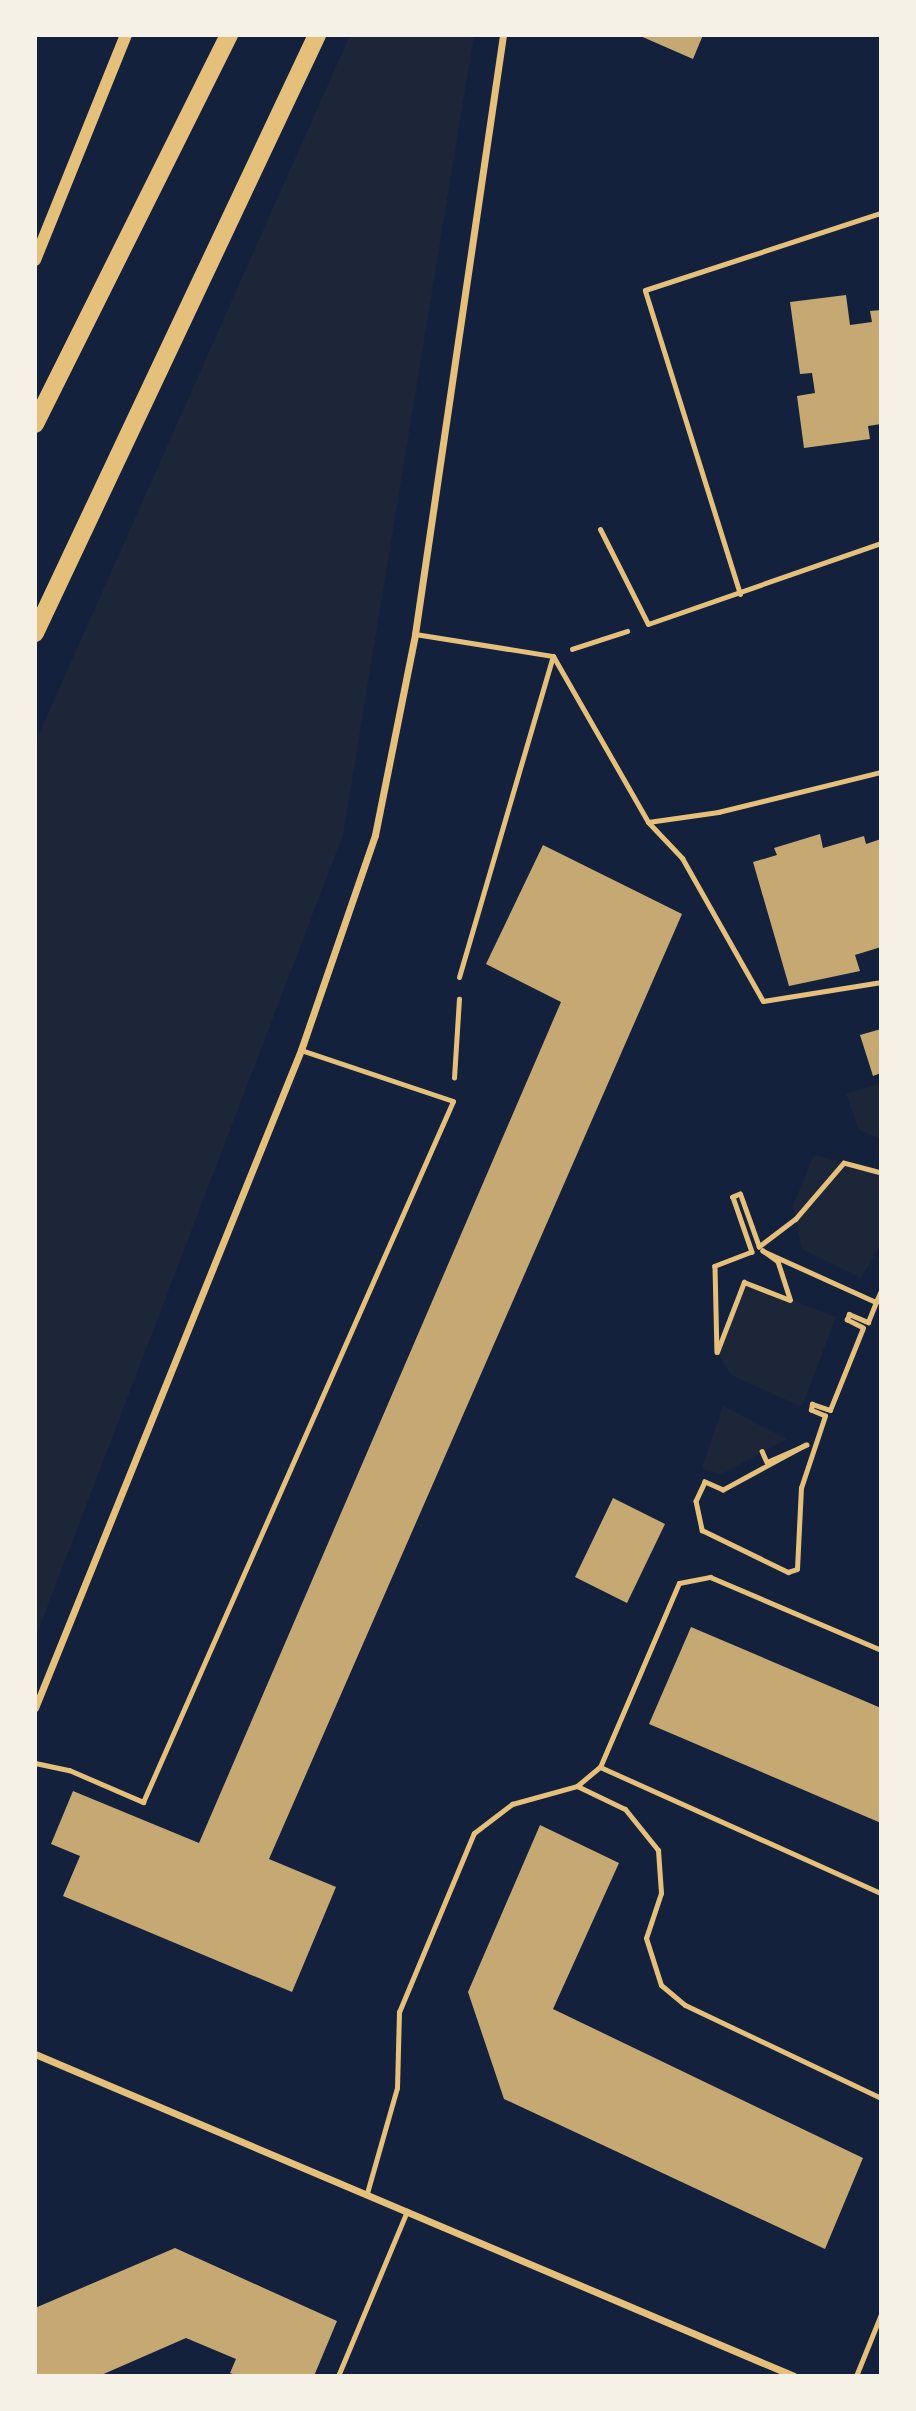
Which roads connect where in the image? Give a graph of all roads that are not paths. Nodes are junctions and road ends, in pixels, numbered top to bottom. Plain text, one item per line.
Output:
1 (126, 35) edge
2 (229, 35) edge
3 (317, 35) edge
4 (503, 35) edge
5 (881, 213) edge
6 (35, 260) edge
7 (35, 424) edge
8 (600, 529) dead end
9 (881, 543) edge
10 (740, 594) junction
11 (35, 633) edge
12 (415, 634) junction
13 (553, 656) junction
14 (881, 772) edge
15 (648, 822) junction
16 (460, 977) road end
17 (881, 982) edge
18 (302, 1050) junction
19 (881, 1650) edge
20 (35, 1708) edge
21 (35, 1763) edge
22 (600, 1767) junction
23 (577, 1786) junction
24 (881, 1893) edge
25 (35, 2054) edge
26 (881, 2098) edge
27 (367, 2193) junction
28 (408, 2210) junction
29 (881, 2314) edge
30 (338, 2376) edge
31 (794, 2376) edge
32 (856, 2376) edge

1 - 6 street
2 - 7 main road
3 - 11 main road
4 - 12 street
5 - 10 lane
8 - 10 lane
9 - 10 lane
12 - 13 lane
12 - 18 street
13 - 15 lane
13 - 16 lane
14 - 15 lane
15 - 17 lane
18 - 20 street
18 - 21 lane
19 - 22 lane
22 - 23 lane
22 - 24 lane
23 - 26 lane
23 - 27 lane
25 - 27 street
27 - 28 street
28 - 30 lane
28 - 31 street
29 - 32 lane

